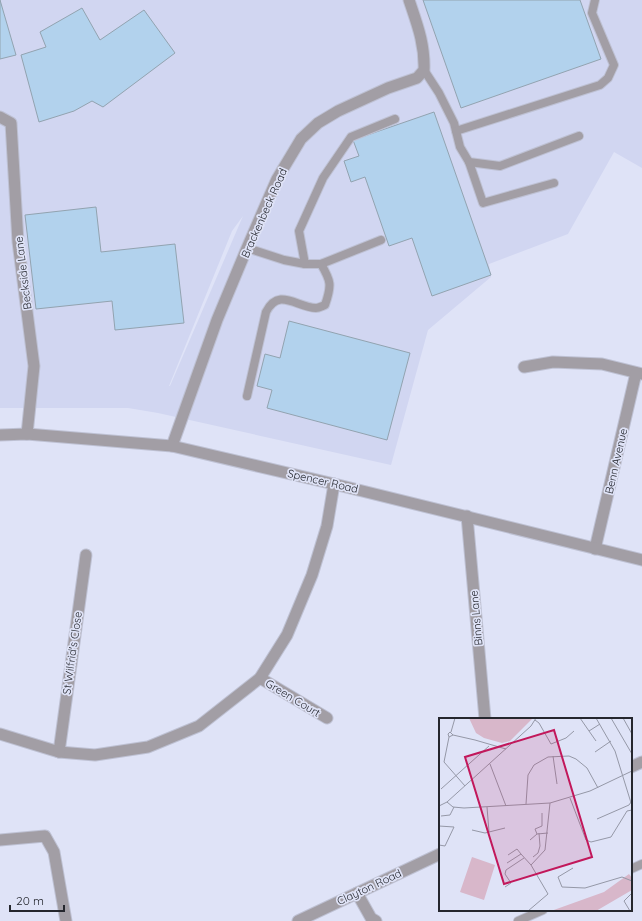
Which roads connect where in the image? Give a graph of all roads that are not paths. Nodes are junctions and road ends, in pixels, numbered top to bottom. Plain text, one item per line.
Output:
1 (409, 0) edge
2 (595, 0) edge
3 (424, 70) junction
4 (0, 117) edge
5 (395, 119) dead end
6 (456, 131) junction
7 (579, 136) dead end
8 (468, 162) junction
9 (554, 183) dead end
10 (381, 240) dead end
11 (247, 248) junction
12 (305, 264) junction
13 (321, 264) junction
14 (524, 367) dead end
15 (639, 373) edge
16 (247, 396) dead end
17 (27, 434) junction
18 (0, 435) edge
19 (172, 446) junction
20 (334, 484) junction
21 (467, 516) junction
22 (595, 549) junction
23 (86, 555) dead end
24 (642, 560) edge
25 (260, 678) junction
26 (327, 718) dead end
27 (485, 718) edge
28 (0, 734) edge
29 (59, 752) junction
30 (642, 762) edge
31 (632, 766) edge
32 (0, 840) edge
33 (439, 854) edge
34 (642, 864) edge
35 (632, 869) edge
36 (357, 893) junction
37 (541, 911) edge
38 (66, 921) edge
39 (298, 921) edge
40 (376, 921) edge
41 (518, 921) edge

1 - 3 street
2 - 6 lane
3 - 6 lane
3 - 11 street, Brackenbeck Road
4 - 17 street, Beckside Lane
5 - 12 lane
6 - 8 lane
7 - 8 lane
8 - 9 lane
10 - 13 lane
11 - 12 lane
11 - 19 street, Brackenbeck Road
12 - 13 lane
13 - 16 lane
14 - 15 street
15 - 22 street, Benn Avenue
17 - 18 street, Spencer Road
17 - 19 street, Spencer Road
19 - 20 street, Spencer Road
20 - 21 street, Spencer Road
20 - 25 street
21 - 22 street, Spencer Road
21 - 27 street, Binns Lane
22 - 24 street, Spencer Road
23 - 29 street, St Wilfrid's Close
25 - 26 street, Green Court
25 - 29 street
28 - 29 street
30 - 31 street
32 - 38 street
33 - 36 street, Clayton Road
34 - 35 lane
36 - 39 street, Clayton Road
36 - 40 street
37 - 41 lane

